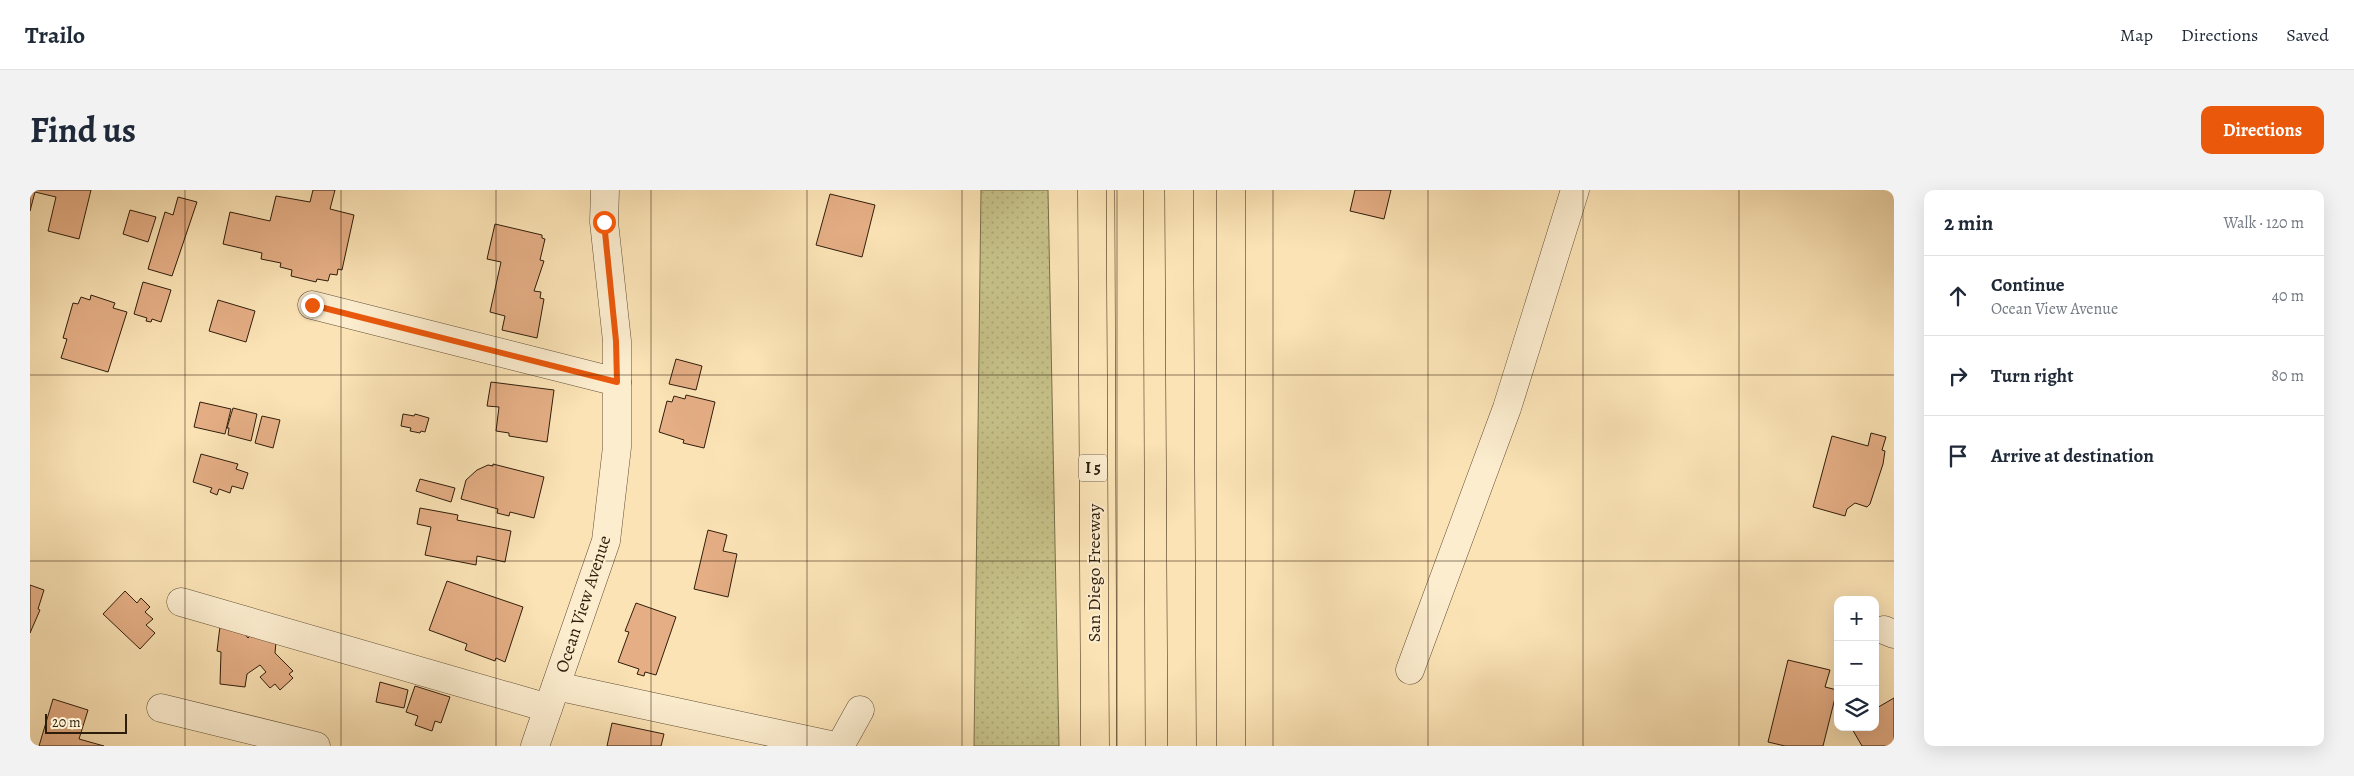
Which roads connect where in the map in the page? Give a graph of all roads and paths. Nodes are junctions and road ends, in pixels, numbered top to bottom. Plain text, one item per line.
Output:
1 (605, 190) edge
2 (1092, 190) edge
3 (1129, 190) edge
4 (1179, 190) edge
5 (1231, 190) edge
6 (1576, 190) edge
7 (312, 305) dead end
8 (617, 382) junction
9 (181, 602) dead end
10 (1410, 670) dead end
11 (552, 697) junction
12 (161, 708) dead end
13 (860, 710) dead end
14 (316, 746) edge
15 (535, 746) edge
16 (836, 746) edge
17 (840, 746) edge
18 (1095, 746) edge
19 (1131, 746) edge
20 (1182, 746) edge
21 (1231, 746) edge

1 - 8 street, Ocean View Avenue
2 - 18 highway, San Diego Freeway / I 5
3 - 19 highway
4 - 20 highway
5 - 21 highway
6 - 10 street
7 - 8 street
8 - 11 street, Ocean View Avenue
9 - 11 street
11 - 15 street, Ocean View Avenue
11 - 16 street
12 - 14 street
13 - 17 street

